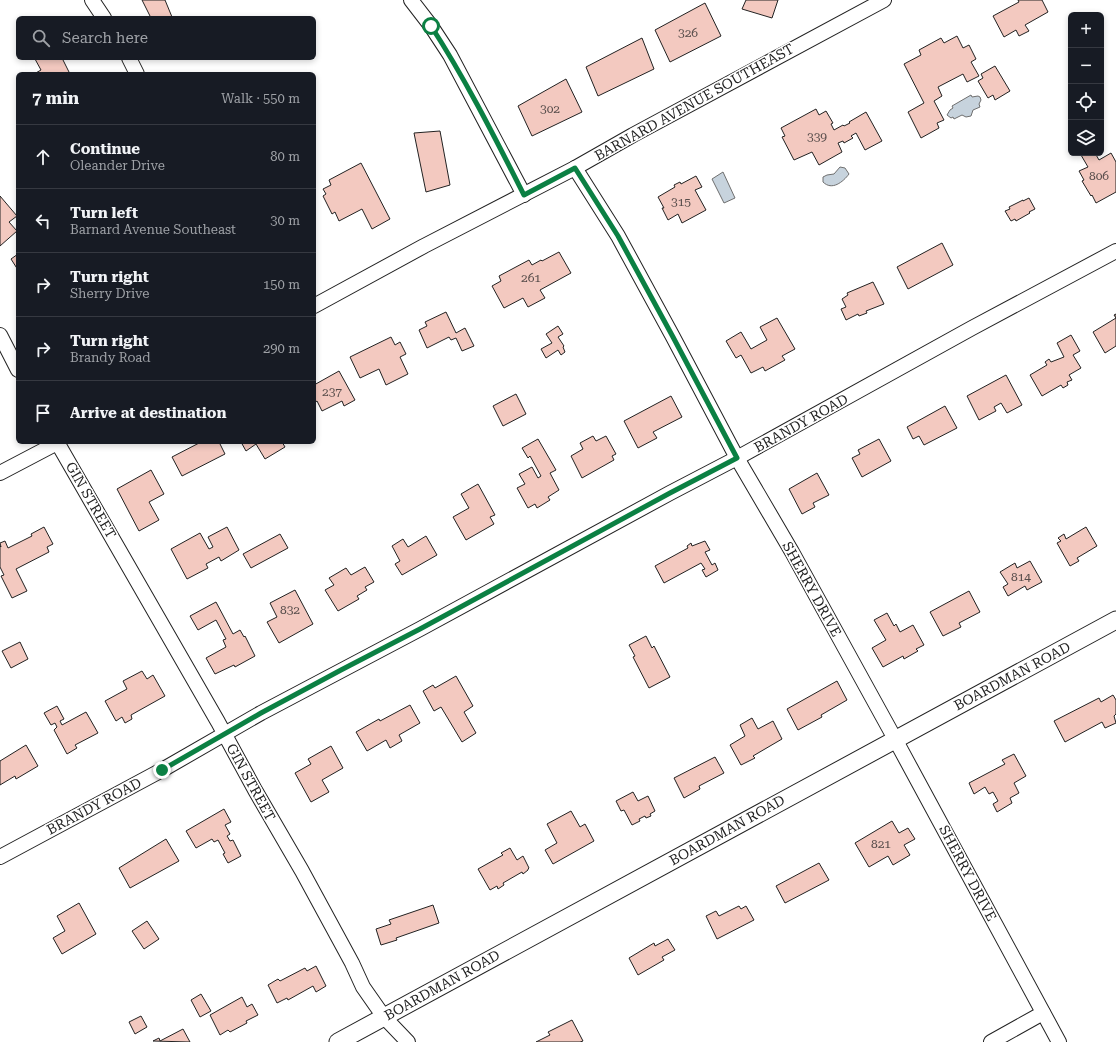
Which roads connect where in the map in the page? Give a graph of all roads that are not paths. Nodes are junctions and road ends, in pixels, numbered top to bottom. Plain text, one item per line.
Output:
1 (92, 0) edge
2 (412, 0) edge
3 (884, 0) edge
4 (860, 6) edge
5 (103, 16) edge
6 (130, 60) edge
7 (136, 72) edge
8 (575, 168) junction
9 (524, 195) junction
10 (1116, 251) edge
11 (316, 305) edge
12 (0, 334) edge
13 (16, 366) edge
14 (54, 444) edge
15 (59, 444) edge
16 (737, 458) junction
17 (0, 473) edge
18 (1116, 620) edge
19 (225, 735) junction
20 (895, 739) junction
21 (0, 857) edge
22 (1043, 1013) junction
23 (384, 1017) junction
24 (338, 1042) edge
25 (408, 1042) edge
26 (991, 1042) edge
27 (1059, 1042) edge

1 - 5 street
2 - 9 street
3 - 4 street, BARNARD AVENUE SOUTHEAST
4 - 8 street, BARNARD AVENUE SOUTHEAST
6 - 7 street
8 - 9 street, BARNARD AVENUE SOUTHEAST
8 - 16 street, SHERRY DRIVE
9 - 11 street, BARNARD AVENUE SOUTHEAST
10 - 16 street, BRANDY ROAD
12 - 13 street
14 - 17 street
15 - 19 street, GIN STREET
16 - 19 street, BRANDY ROAD
16 - 20 street, SHERRY DRIVE
18 - 20 street, BOARDMAN ROAD
19 - 21 street, BRANDY ROAD
19 - 23 street, GIN STREET
20 - 22 street, SHERRY DRIVE
20 - 23 street, BOARDMAN ROAD
22 - 26 street
22 - 27 street, SHERRY DRIVE
23 - 24 street, BOARDMAN ROAD
23 - 25 street, GIN STREET

